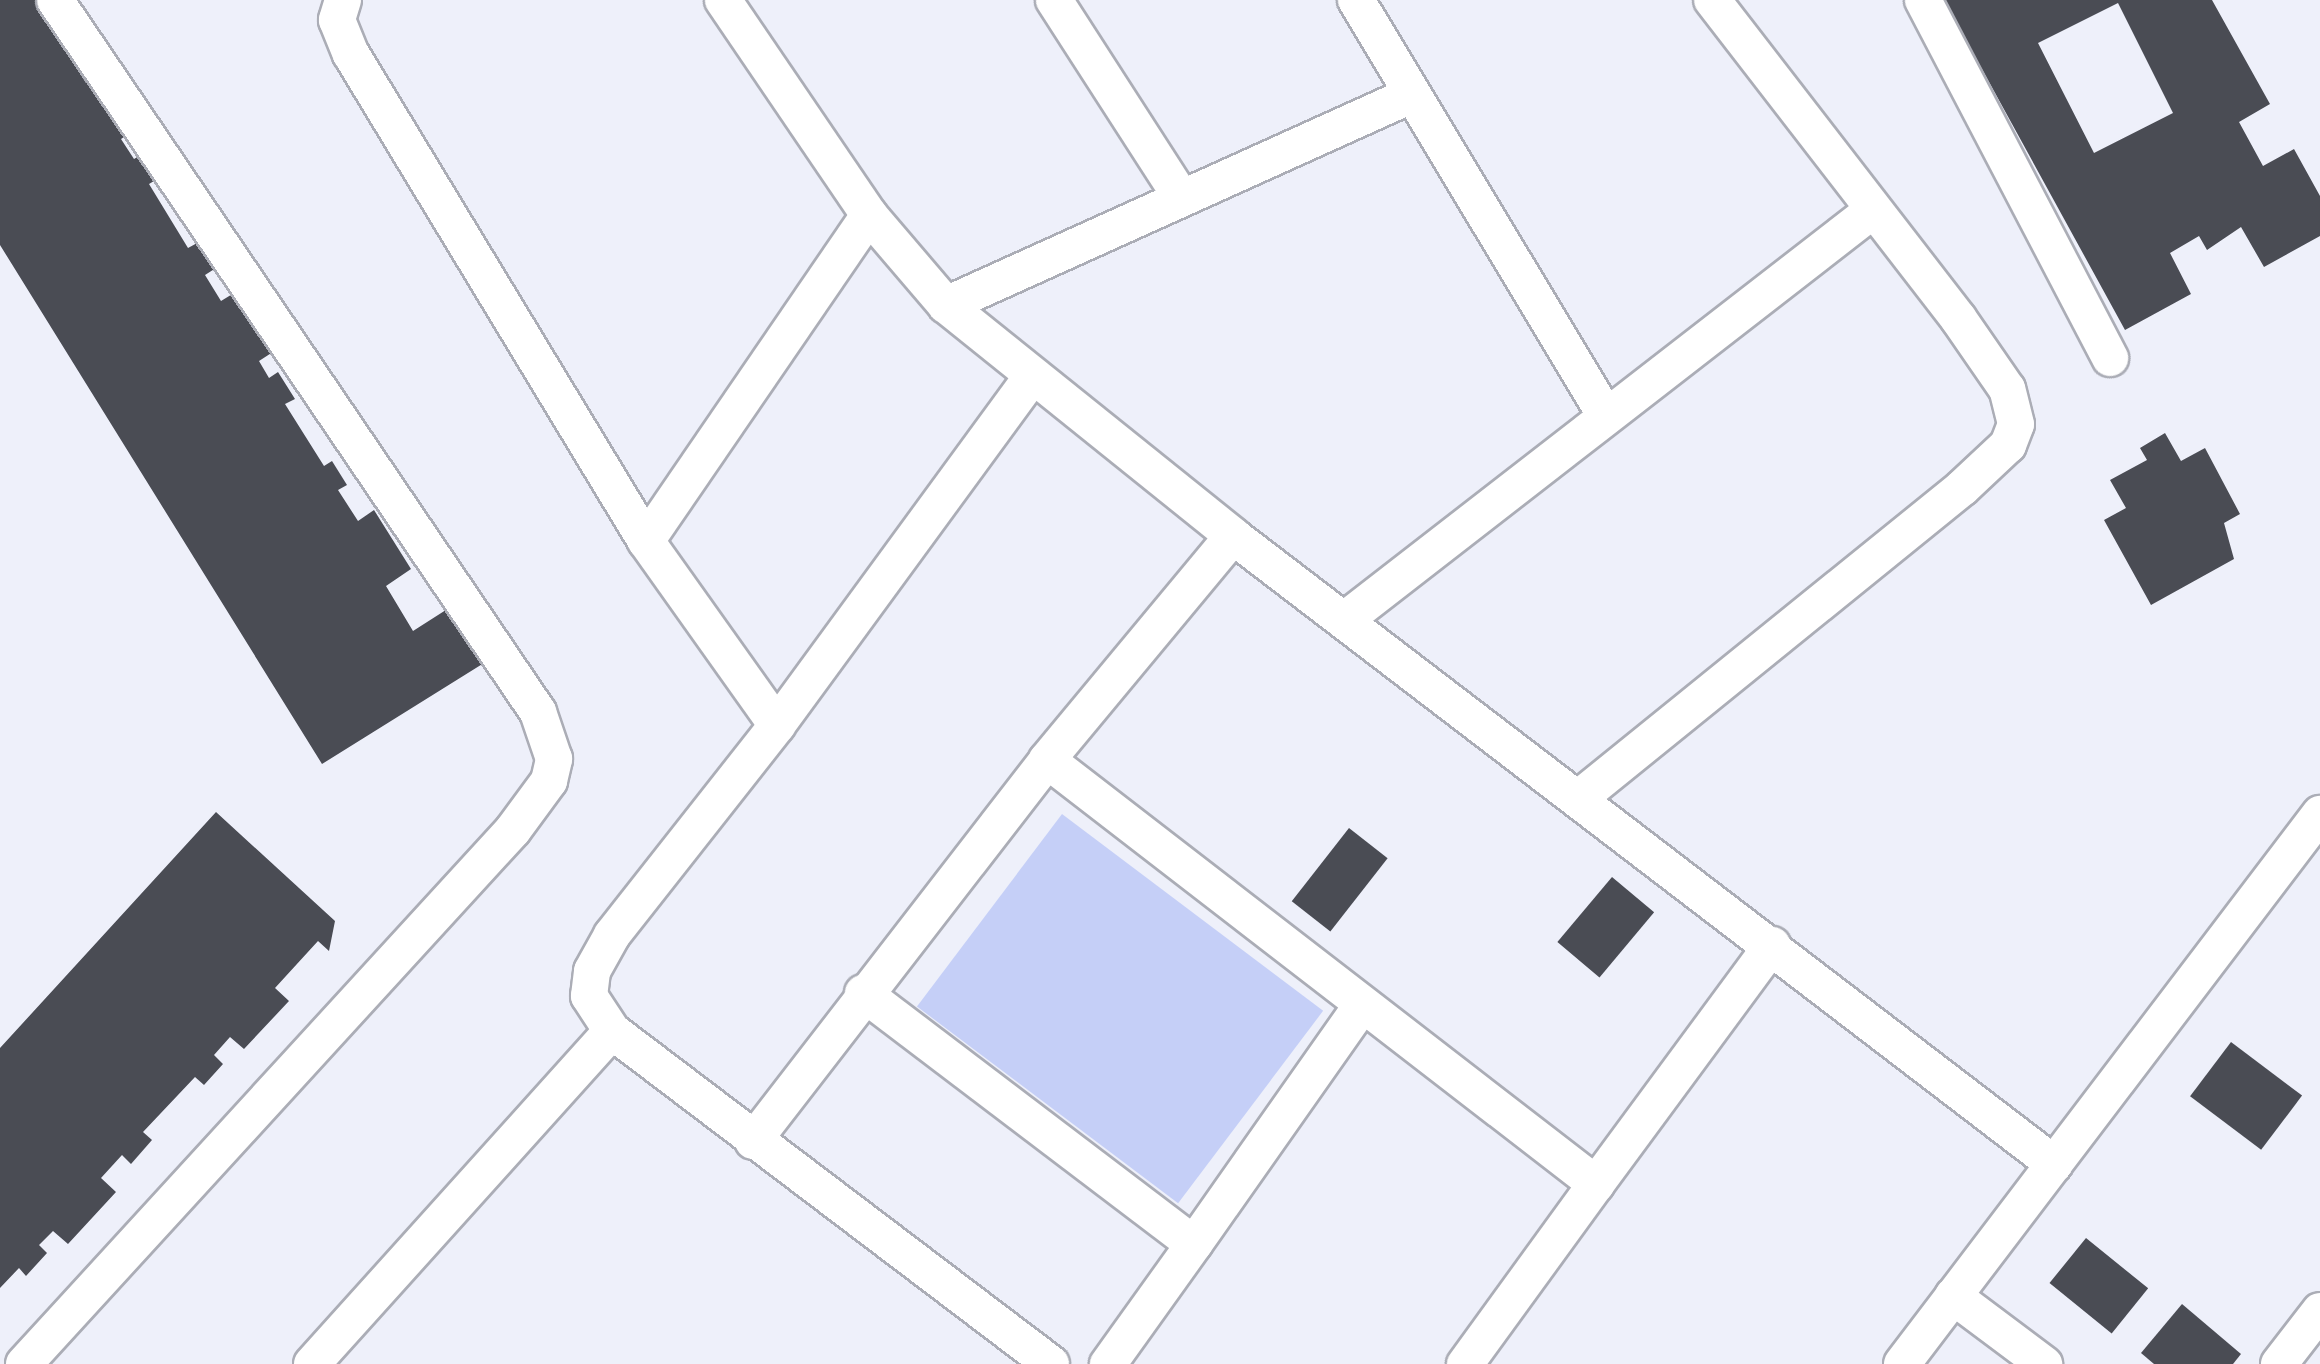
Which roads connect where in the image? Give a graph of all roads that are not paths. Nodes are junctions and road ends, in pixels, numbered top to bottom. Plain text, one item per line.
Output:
1 (55, 0) edge
2 (343, 0) edge
3 (723, 0) edge
4 (1054, 0) edge
5 (1356, 0) edge
6 (1712, 0) edge
7 (1923, 0) edge
8 (1411, 95) junction
9 (1179, 194) junction
10 (1873, 210) junction
11 (869, 215) junction
12 (946, 305) junction
13 (2110, 358) dead end
14 (1032, 377) junction
15 (1605, 414) junction
16 (1233, 536) junction
17 (646, 541) junction
18 (1346, 619) junction
19 (777, 725) junction
20 (1047, 760) junction
21 (1578, 799) junction
22 (2320, 814) edge
23 (1772, 945) junction
24 (863, 993) junction
25 (1362, 1005) junction
26 (612, 1031) junction
27 (753, 1141) junction
28 (2054, 1164) junction
29 (1596, 1184) junction
30 (1194, 1244) junction
31 (1953, 1296) junction
32 (2320, 1311) edge
33 (24, 1364) edge
34 (312, 1364) edge
35 (1051, 1364) edge
36 (1108, 1364) edge
37 (1465, 1364) edge
38 (1902, 1364) edge
39 (2044, 1364) edge
40 (2279, 1364) edge

1 - 33 street
2 - 17 street
3 - 11 street
4 - 9 street
5 - 8 street
6 - 10 street
7 - 13 street
8 - 9 street
8 - 15 street
9 - 12 street
10 - 15 street
10 - 21 street
11 - 12 street
11 - 17 street
12 - 14 street
14 - 16 street
14 - 19 street
15 - 18 street
16 - 18 street
16 - 20 street
17 - 19 street
18 - 21 street
19 - 26 street
20 - 24 street
20 - 25 street
21 - 23 street
22 - 28 street
23 - 28 street
23 - 29 street
24 - 27 street
24 - 30 street
25 - 29 street
25 - 30 street
26 - 27 street
26 - 34 street
27 - 35 street
28 - 31 street
29 - 37 street
30 - 36 street
31 - 38 street
31 - 39 street
32 - 40 street

